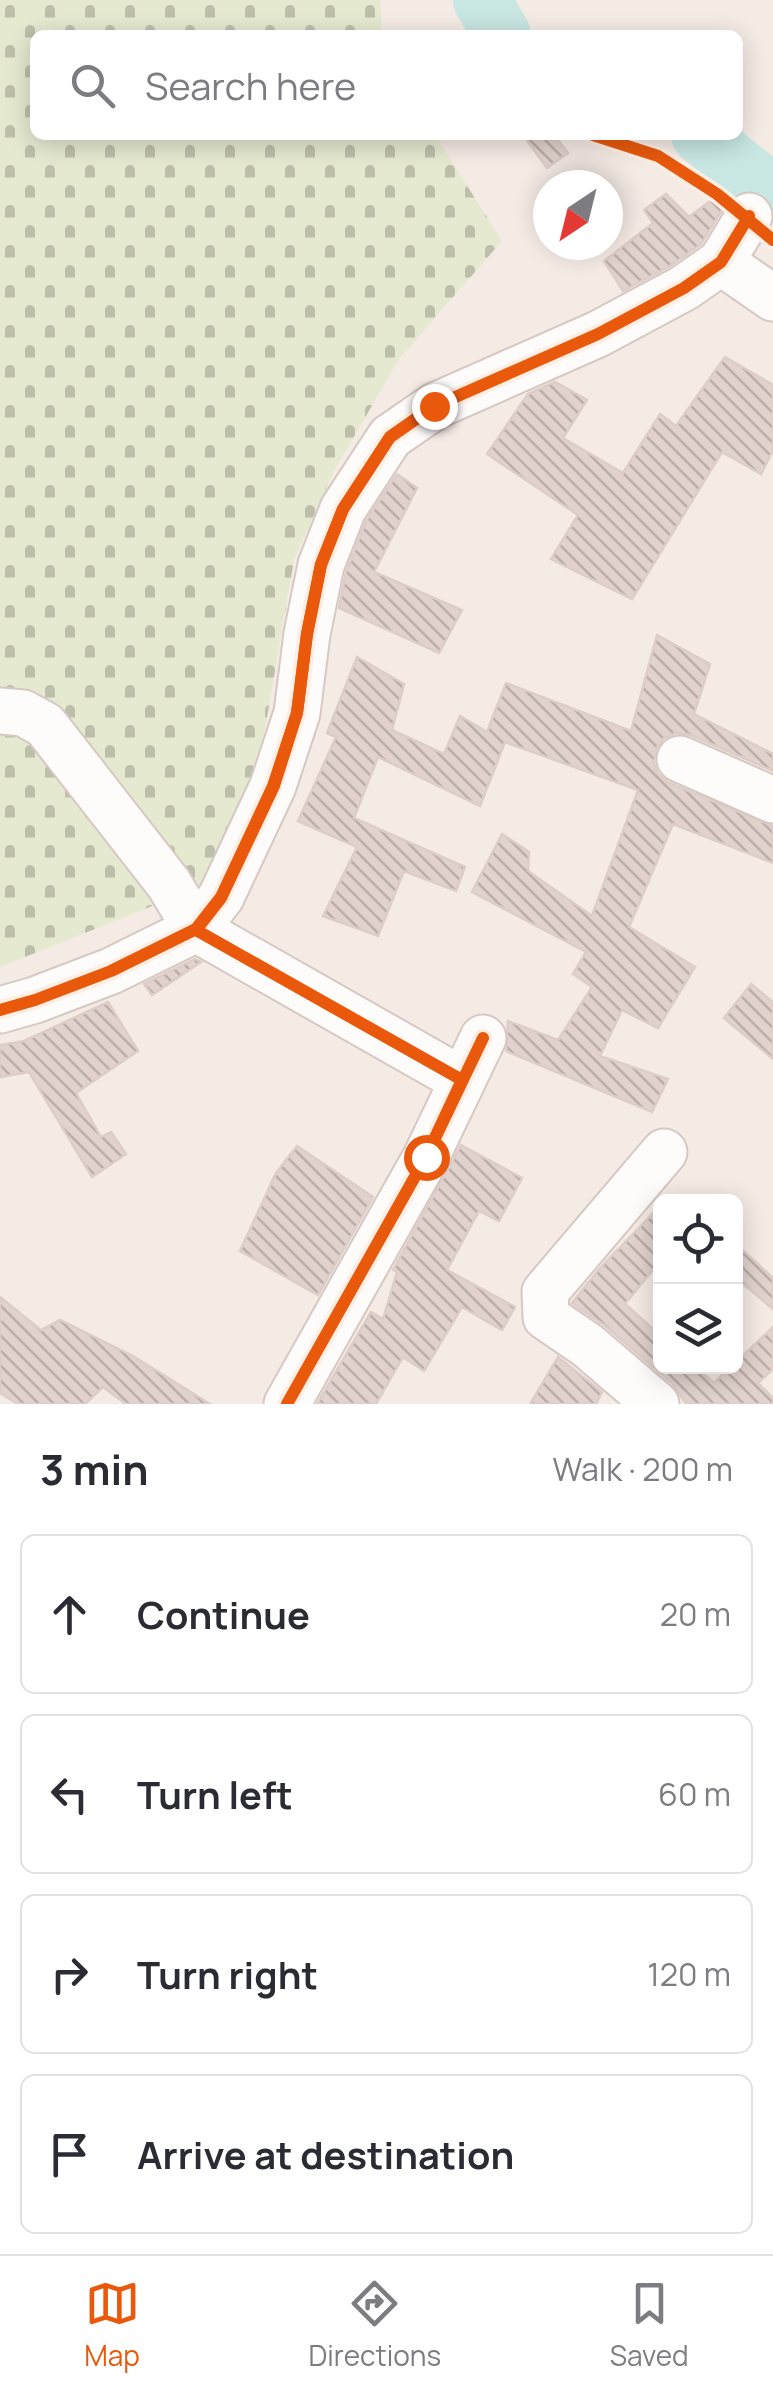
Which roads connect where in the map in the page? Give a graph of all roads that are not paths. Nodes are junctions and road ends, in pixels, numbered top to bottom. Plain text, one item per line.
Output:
1 (749, 216) dead end
2 (721, 262) junction
3 (773, 298) edge
4 (0, 711) edge
5 (680, 759) dead end
6 (773, 800) edge
7 (196, 930) junction
8 (0, 1010) edge
9 (483, 1038) dead end
10 (462, 1080) junction
11 (664, 1152) dead end
12 (287, 1404) edge
13 (656, 1404) edge

1 - 2 street
2 - 3 street
2 - 7 street
4 - 7 street
5 - 6 street
7 - 8 street
7 - 10 street
9 - 10 street
10 - 12 street
11 - 13 street

